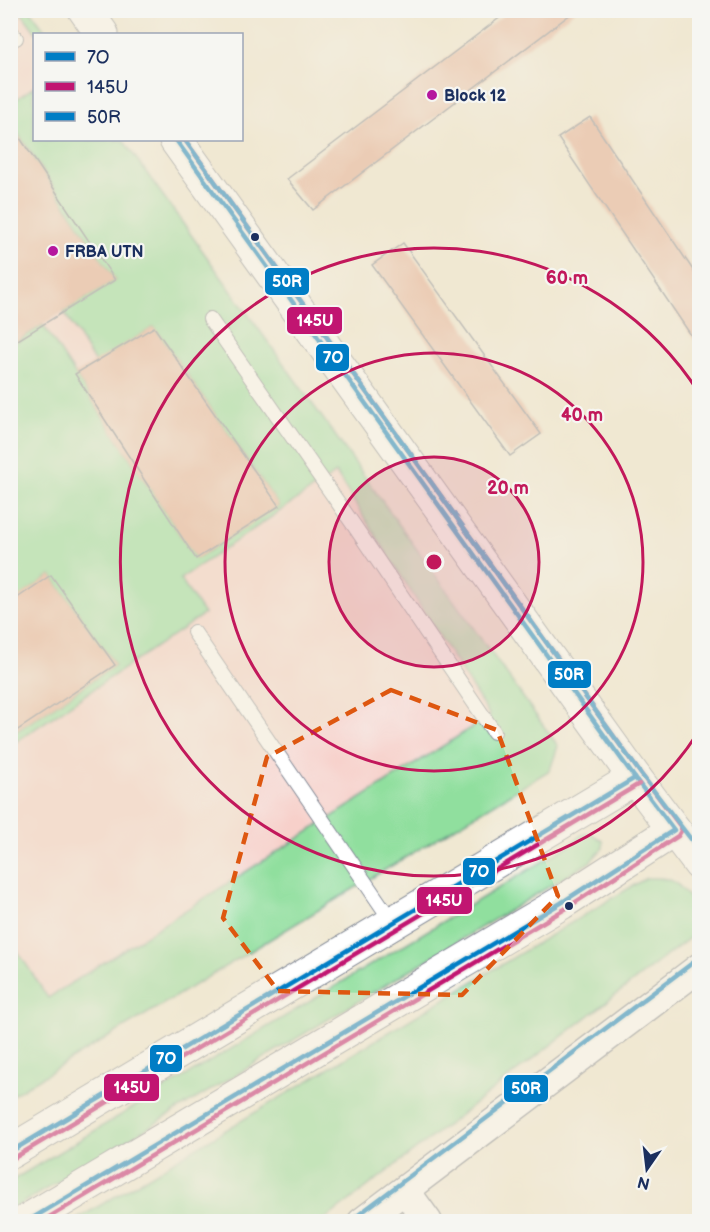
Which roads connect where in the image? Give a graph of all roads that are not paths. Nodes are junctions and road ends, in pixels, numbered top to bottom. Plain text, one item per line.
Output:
1 (85, 10) edge
2 (101, 33) edge
3 (177, 141) edge
4 (210, 319) dead end
5 (194, 632) dead end
6 (494, 732) dead end
7 (635, 778) junction
8 (674, 830) junction
9 (699, 864) edge
10 (393, 922) junction
11 (699, 967) edge
12 (10, 1152) edge
13 (405, 1190) junction
14 (25, 1221) edge
15 (362, 1221) edge
16 (428, 1221) edge

1 - 2 street
3 - 7 street
4 - 6 lane
5 - 10 lane
7 - 8 street
7 - 10 street
8 - 9 street
8 - 14 street
10 - 12 street
11 - 13 street
13 - 15 street
13 - 16 street

